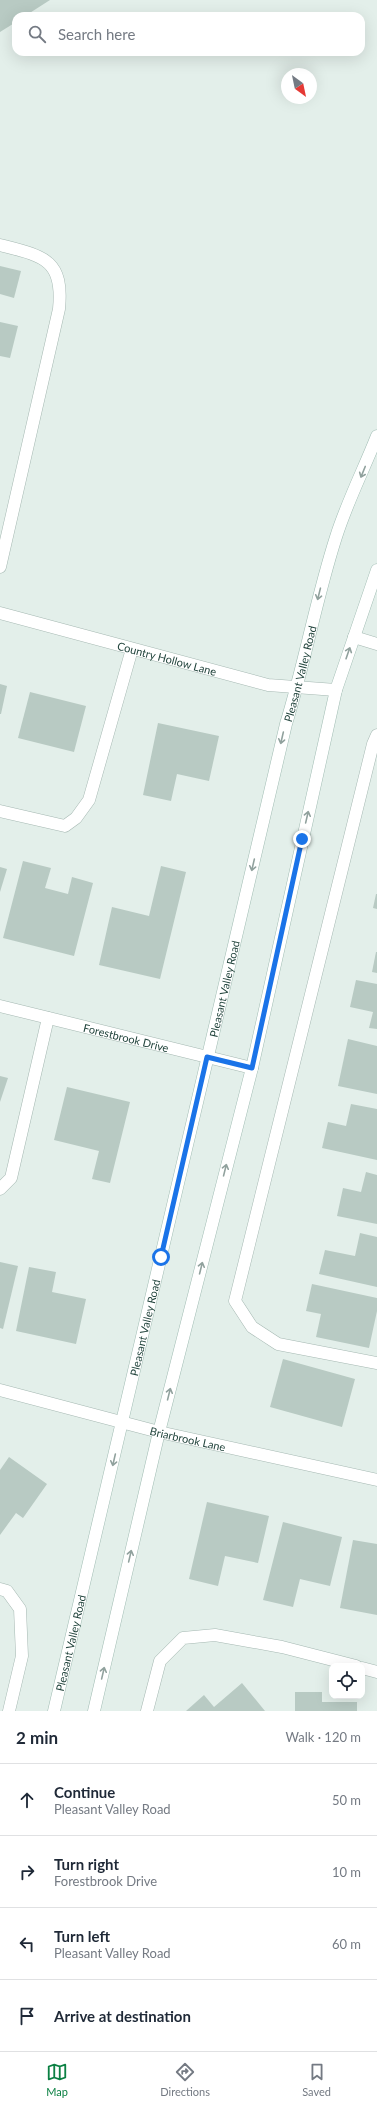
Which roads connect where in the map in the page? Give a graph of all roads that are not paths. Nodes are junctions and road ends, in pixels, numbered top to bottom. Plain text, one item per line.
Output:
1 (0, 245) edge
2 (377, 436) edge
3 (0, 567) edge
4 (377, 570) edge
5 (0, 613) edge
6 (354, 637) junction
7 (377, 644) edge
8 (132, 648) junction
9 (297, 687) junction
10 (336, 690) junction
11 (377, 736) edge
12 (0, 811) edge
13 (0, 1006) edge
14 (48, 1018) junction
15 (207, 1057) junction
16 (252, 1068) junction
17 (0, 1189) edge
18 (377, 1363) edge
19 (0, 1390) edge
20 (123, 1422) junction
21 (160, 1432) junction
22 (377, 1480) edge
23 (0, 1589) edge
24 (344, 1663) edge
25 (365, 1669) edge
26 (377, 1672) edge
27 (9, 1711) edge
28 (54, 1711) edge
29 (94, 1711) edge
30 (147, 1711) edge

1 - 3 main road
2 -> 9 main road, Pleasant Valley Road
4 - 6 main road
5 - 8 main road, Country Hollow Lane
6 - 7 main road
10 -> 6 main road
8 - 9 main road, Country Hollow Lane
8 - 12 main road
9 - 10 main road, Country Hollow Lane
9 -> 15 main road, Pleasant Valley Road
16 -> 10 main road
11 - 18 main road
13 - 14 main road, Forestbrook Drive
14 - 15 main road, Forestbrook Drive
14 - 17 main road
15 - 16 main road, Forestbrook Drive
15 - 20 main road, Pleasant Valley Road
21 -> 16 main road
19 - 20 main road, Briarbrook Lane
20 - 21 main road, Briarbrook Lane
20 -> 28 main road, Pleasant Valley Road
21 - 22 main road, Briarbrook Lane
29 -> 21 main road
23 - 27 main road
24 - 30 main road
25 - 26 main road

